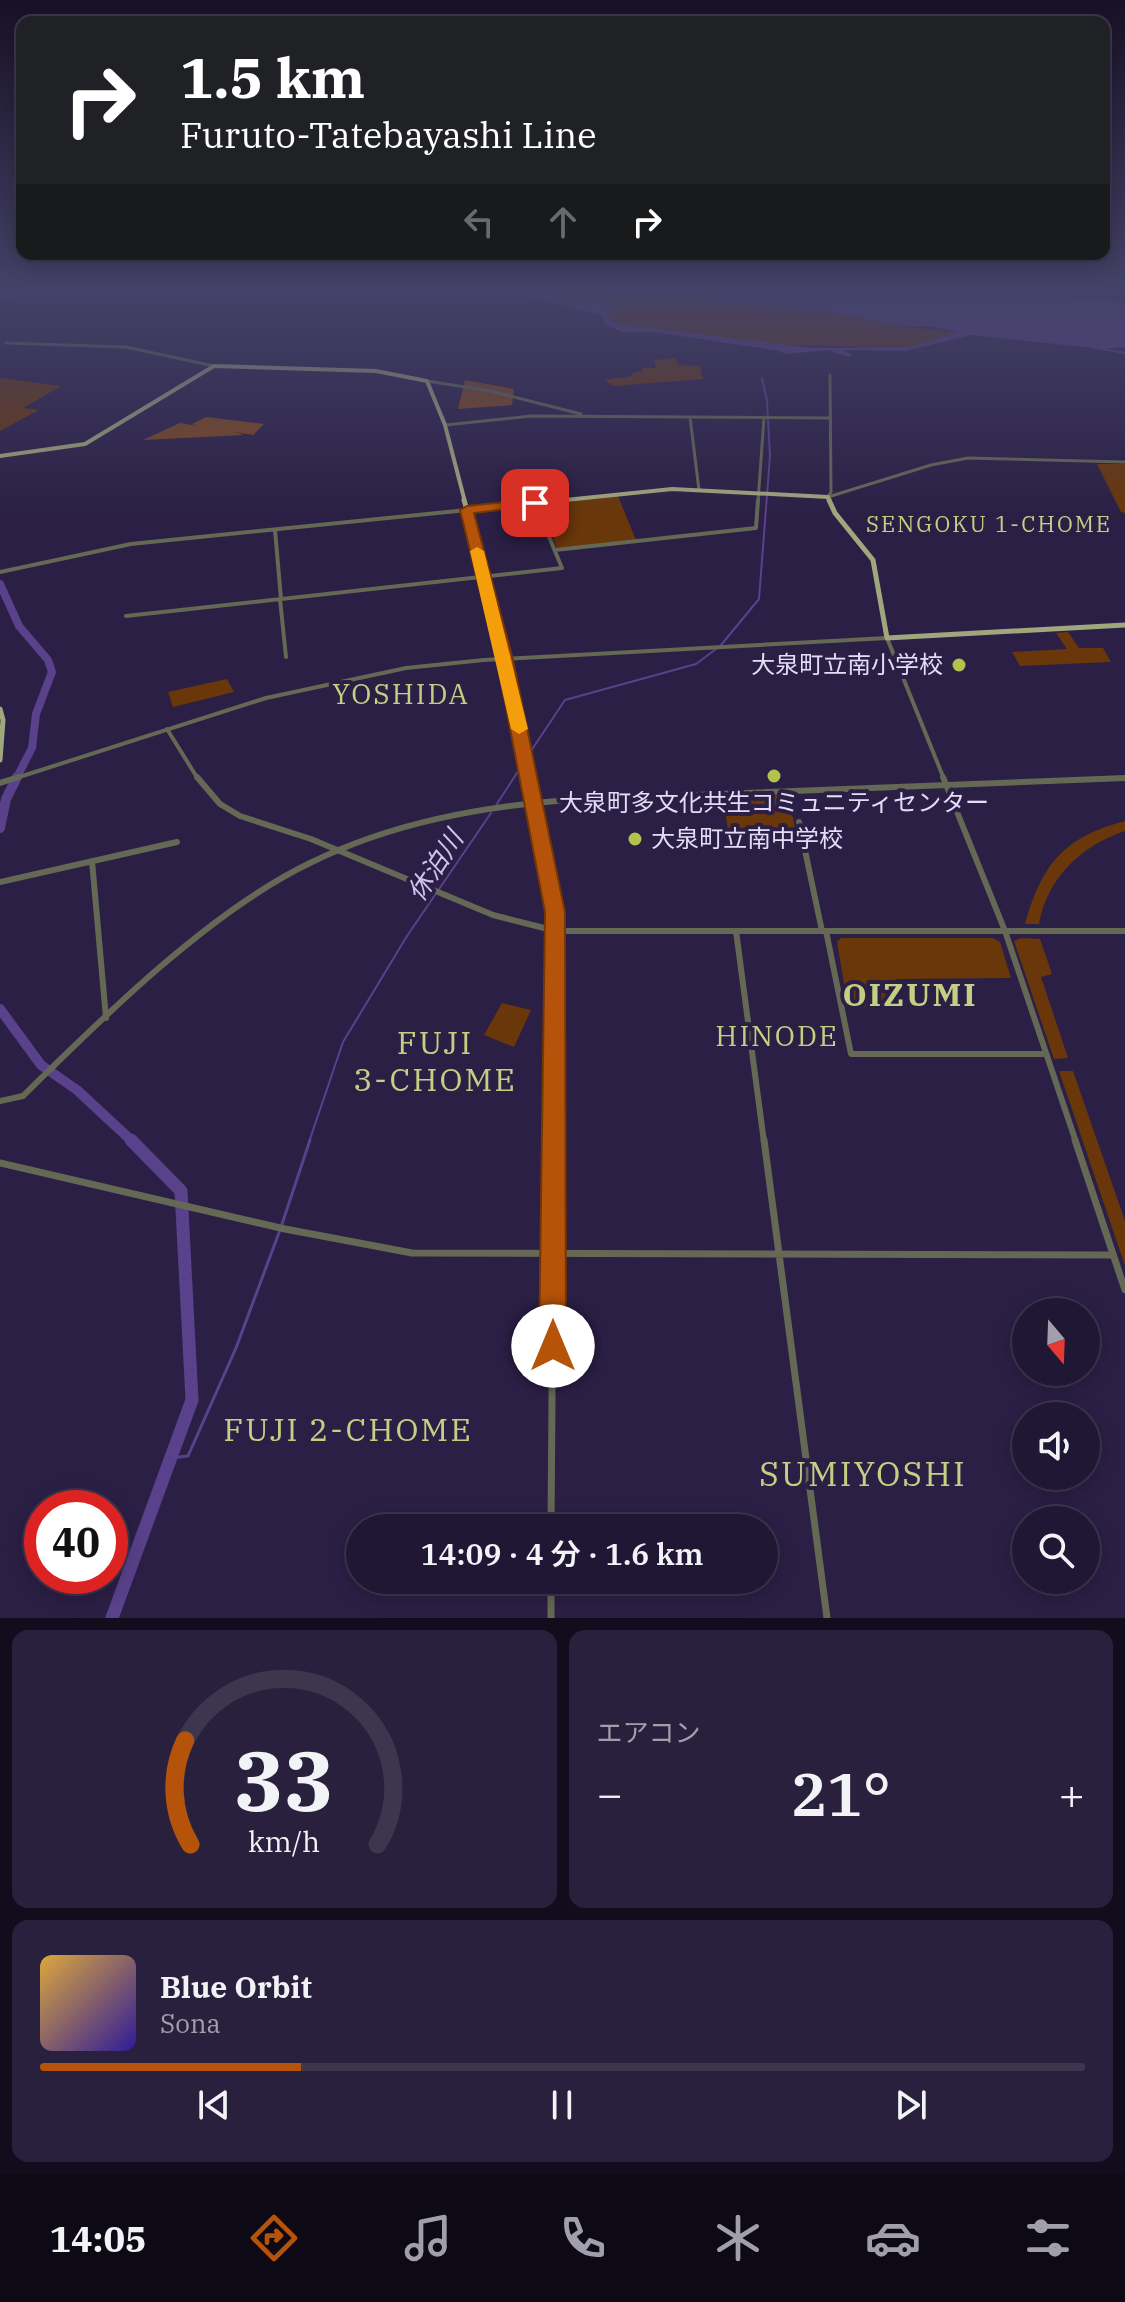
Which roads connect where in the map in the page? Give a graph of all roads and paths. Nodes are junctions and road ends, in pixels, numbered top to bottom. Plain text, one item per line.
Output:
1 (214, 366) joint
2 (830, 375) dead end
3 (427, 381) junction
4 (590, 416) junction
5 (690, 417) junction
6 (765, 417) junction
7 (830, 418) junction
8 (445, 425) junction
9 (0, 456) edge
10 (1125, 462) edge
11 (699, 490) junction
12 (760, 493) junction
13 (828, 497) junction
14 (535, 503) junction
15 (467, 510) junction
16 (275, 530) junction
17 (555, 550) junction
18 (0, 572) edge
19 (484, 576) junction
20 (281, 599) junction
21 (126, 616) dead end
22 (1125, 625) edge
23 (887, 638) junction
24 (286, 657) dead end
25 (505, 660) junction
26 (0, 709) edge
27 (167, 729) junction
28 (0, 760) edge
29 (1125, 778) edge
30 (0, 783) edge
31 (947, 785) junction
32 (534, 802) junction
33 (799, 822) dead end
34 (177, 842) dead end
35 (338, 849) junction
36 (92, 861) junction
37 (0, 882) edge
38 (556, 931) junction
39 (736, 931) junction
40 (824, 931) junction
41 (1005, 931) junction
42 (1125, 931) edge
43 (106, 1018) junction
44 (1046, 1054) junction
45 (0, 1101) edge
46 (0, 1163) edge
47 (1113, 1255) junction
48 (553, 1256) junction
49 (779, 1256) junction
50 (1125, 1290) edge
51 (551, 1514) edge
52 (551, 1594) edge
53 (551, 1618) edge
54 (827, 1618) edge

1 - 3 main road
1 - 9 main road
2 - 7 street
3 - 4 street
3 - 8 main road
4 - 5 street
4 - 8 street
5 - 6 street
5 - 11 street
6 - 7 street
6 - 12 street
7 - 13 street
8 - 15 main road
10 - 13 street
11 - 12 main road
11 - 14 main road
12 - 13 main road
12 - 17 street
13 - 23 main road
14 - 15 main road
14 - 17 street
15 - 16 street
15 - 19 street
16 - 18 street
16 - 20 street
17 - 19 street
19 - 20 street
19 - 25 street
20 - 21 street
20 - 24 street
22 - 23 main road
23 - 25 street
23 - 31 street
25 - 27 street
25 - 32 street
26 - 28 main road
27 - 30 street
27 - 35 street
29 - 31 street
31 - 32 street
31 - 41 street
32 - 35 street
32 - 38 street
33 - 40 street
34 - 36 street
35 - 38 street
35 - 43 street
36 - 37 street
36 - 43 street
38 - 39 street
38 - 48 street
39 - 40 street
39 - 49 street
40 - 41 street
40 - 44 street
41 - 42 street
41 - 44 street
43 - 45 street
44 - 47 street
46 - 48 street
47 - 49 street
47 - 50 street
48 - 49 street
48 - 51 street
49 - 54 street
52 - 53 street

